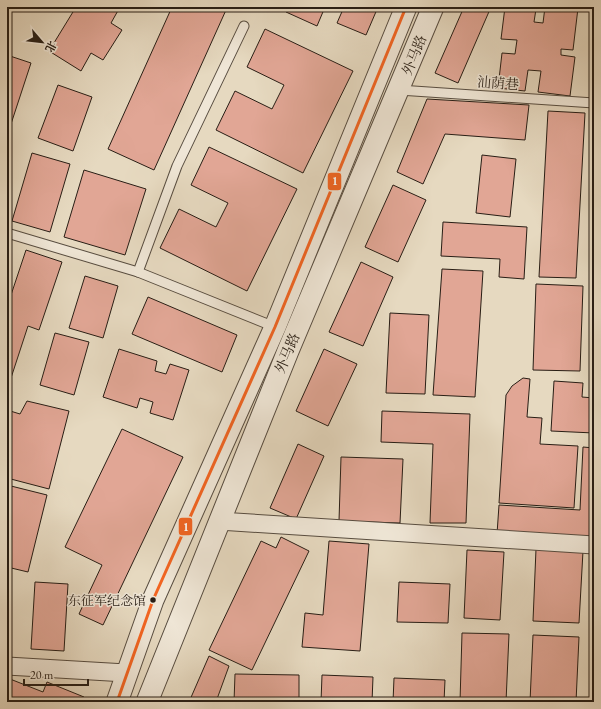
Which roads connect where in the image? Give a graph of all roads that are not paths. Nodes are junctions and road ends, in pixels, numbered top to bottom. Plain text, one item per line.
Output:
1 (406, 7) edge
2 (433, 7) edge
3 (244, 26) dead end
4 (399, 90) junction
5 (594, 103) edge
6 (7, 233) edge
7 (138, 272) junction
8 (275, 327) junction
9 (219, 521) junction
10 (594, 545) edge
11 (7, 666) edge
12 (126, 673) junction
13 (117, 702) edge
14 (147, 702) edge

1 - 8 street, 外马路
2 - 4 street, 外马路
3 - 7 lane
4 - 5 lane, 汕荫巷
4 - 9 street, 外马路
6 - 7 lane
7 - 8 lane
8 - 12 street, 外马路
9 - 10 street
9 - 14 street, 外马路
11 - 12 street
12 - 13 street, 外马路

